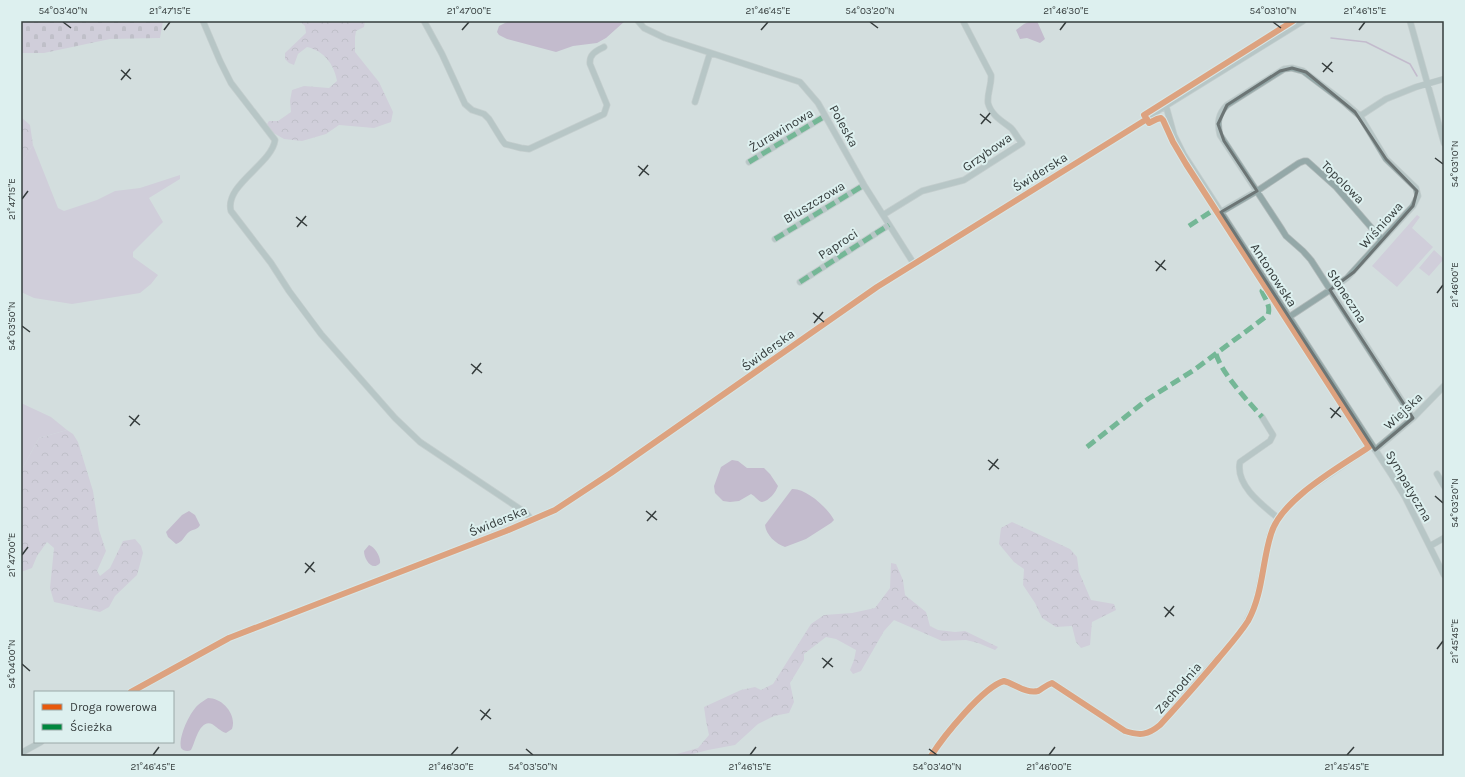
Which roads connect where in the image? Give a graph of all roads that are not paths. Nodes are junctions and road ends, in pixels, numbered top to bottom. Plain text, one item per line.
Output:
1 (203, 21) edge
2 (424, 21) edge
3 (638, 21) edge
4 (1303, 21) edge
5 (1410, 21) edge
6 (964, 23) dead end
7 (604, 47) dead end
8 (710, 53) junction
9 (1444, 79) edge
10 (1428, 83) junction
11 (695, 102) dead end
12 (1166, 106) junction
13 (1352, 109) joint
14 (825, 116) junction
15 (1360, 116) junction
16 (1444, 143) edge
17 (749, 162) dead end
18 (864, 185) junction
19 (1257, 191) junction
20 (1221, 212) junction
21 (883, 215) junction
22 (889, 225) junction
23 (775, 239) dead end
24 (1382, 240) junction
25 (914, 264) junction
26 (800, 282) dead end
27 (1330, 290) junction
28 (1289, 317) junction
29 (1444, 386) edge
30 (1262, 417) dead end
31 (1413, 418) junction
32 (1374, 448) junction
33 (1437, 474) dead end
34 (1444, 486) edge
35 (1278, 518) junction
36 (532, 520) junction
37 (1444, 538) edge
38 (1430, 546) junction
39 (1444, 575) edge
40 (133, 691) edge
41 (38, 743) edge
42 (21, 753) edge
43 (931, 756) edge

1 - 36 street
2 - 7 street
3 - 8 street, Poleska
4 - 12 street, Świderska
5 - 10 street
6 - 21 street, Grzybowa
8 - 11 street
8 - 14 street, Poleska
9 - 10 street
10 - 15 street
10 - 16 street
12 - 20 street, Antonowska
12 - 25 street, Świderska
13 - 15 street, Wiśniowa
13 - 19 street, Słoneczna
14 - 17 street, Żurawinowa
14 - 18 street, Poleska
15 - 24 street, Wiśniowa
18 - 21 street, Poleska
18 - 23 street, Bluszczowa
19 - 20 street, Topolowa
19 - 24 street, Topolowa
19 - 27 street, Słoneczna
20 - 28 street, Antonowska
21 - 22 street, Poleska
22 - 25 street, Poleska
22 - 26 street, Paproci
24 - 27 street, Wiśniowa
25 - 36 street, Świderska
27 - 28 street, Wiśniowa
27 - 31 street, Słoneczna
28 - 32 street, Antonowska
29 - 31 street, Wiejska
30 - 35 street
31 - 32 street, Wiejska
32 - 35 street, Zachodnia
32 - 38 street, Sympatyczna
33 - 34 street
35 - 43 street, Zachodnia
36 - 40 street, Świderska
37 - 38 street
38 - 39 street, Sympatyczna
41 - 42 street

